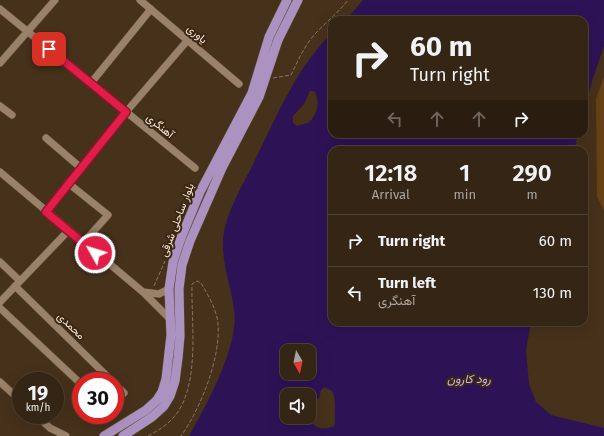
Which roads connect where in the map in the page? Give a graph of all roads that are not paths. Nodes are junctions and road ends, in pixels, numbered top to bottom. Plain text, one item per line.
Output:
1 (55, 0) edge
2 (140, 0) edge
3 (287, 0) edge
4 (298, 0) edge
5 (0, 9) edge
6 (151, 10) junction
7 (28, 31) junction
8 (187, 40) junction
9 (0, 63) edge
10 (91, 83) junction
11 (239, 84) dead end
12 (258, 88) junction
13 (0, 106) edge
14 (126, 112) junction
15 (12, 115) dead end
16 (46, 138) dead end
17 (81, 168) junction
18 (194, 168) dead end
19 (0, 172) edge
20 (68, 183) junction
21 (46, 212) junction
22 (68, 231) junction
23 (83, 243) junction
24 (0, 262) edge
25 (17, 284) junction
26 (169, 289) junction
27 (143, 292) junction
28 (0, 302) edge
29 (0, 308) edge
30 (170, 320) junction
31 (103, 372) edge
32 (72, 376) edge
33 (0, 382) edge
34 (12, 393) edge
35 (46, 424) edge
36 (66, 436) edge
37 (104, 436) edge
38 (123, 436) edge

1 - 7 street
2 - 6 street, یاوری
3 - 12 main road, بلوار ساحلی شرقی
4 - 12 main road, بلوار ساحلی شرقی
5 - 7 street, آهنگری
6 - 8 street, یاوری
6 - 10 street
7 - 9 street
7 - 10 street, آهنگری
8 - 11 street, یاوری
8 - 14 street
10 - 14 street, آهنگری
12 - 26 main road, بلوار ساحلی شرقی
12 - 38 main road, بلوار ساحلی شرقی
13 - 15 street
14 - 17 street
14 - 18 street, آهنگری
16 - 17 street
17 - 20 street
19 - 21 street
20 - 21 street
20 - 23 street
21 - 22 street
22 - 23 street
22 - 25 street
23 - 27 street
24 - 25 street, محمدی
25 - 28 street
25 - 31 street, محمدی
26 - 27 street
26 - 30 main road, بلوار ساحلی شرقی
27 - 30 street
29 - 32 street
30 - 37 main road, بلوار ساحلی شرقی
33 - 34 street
35 - 36 street

